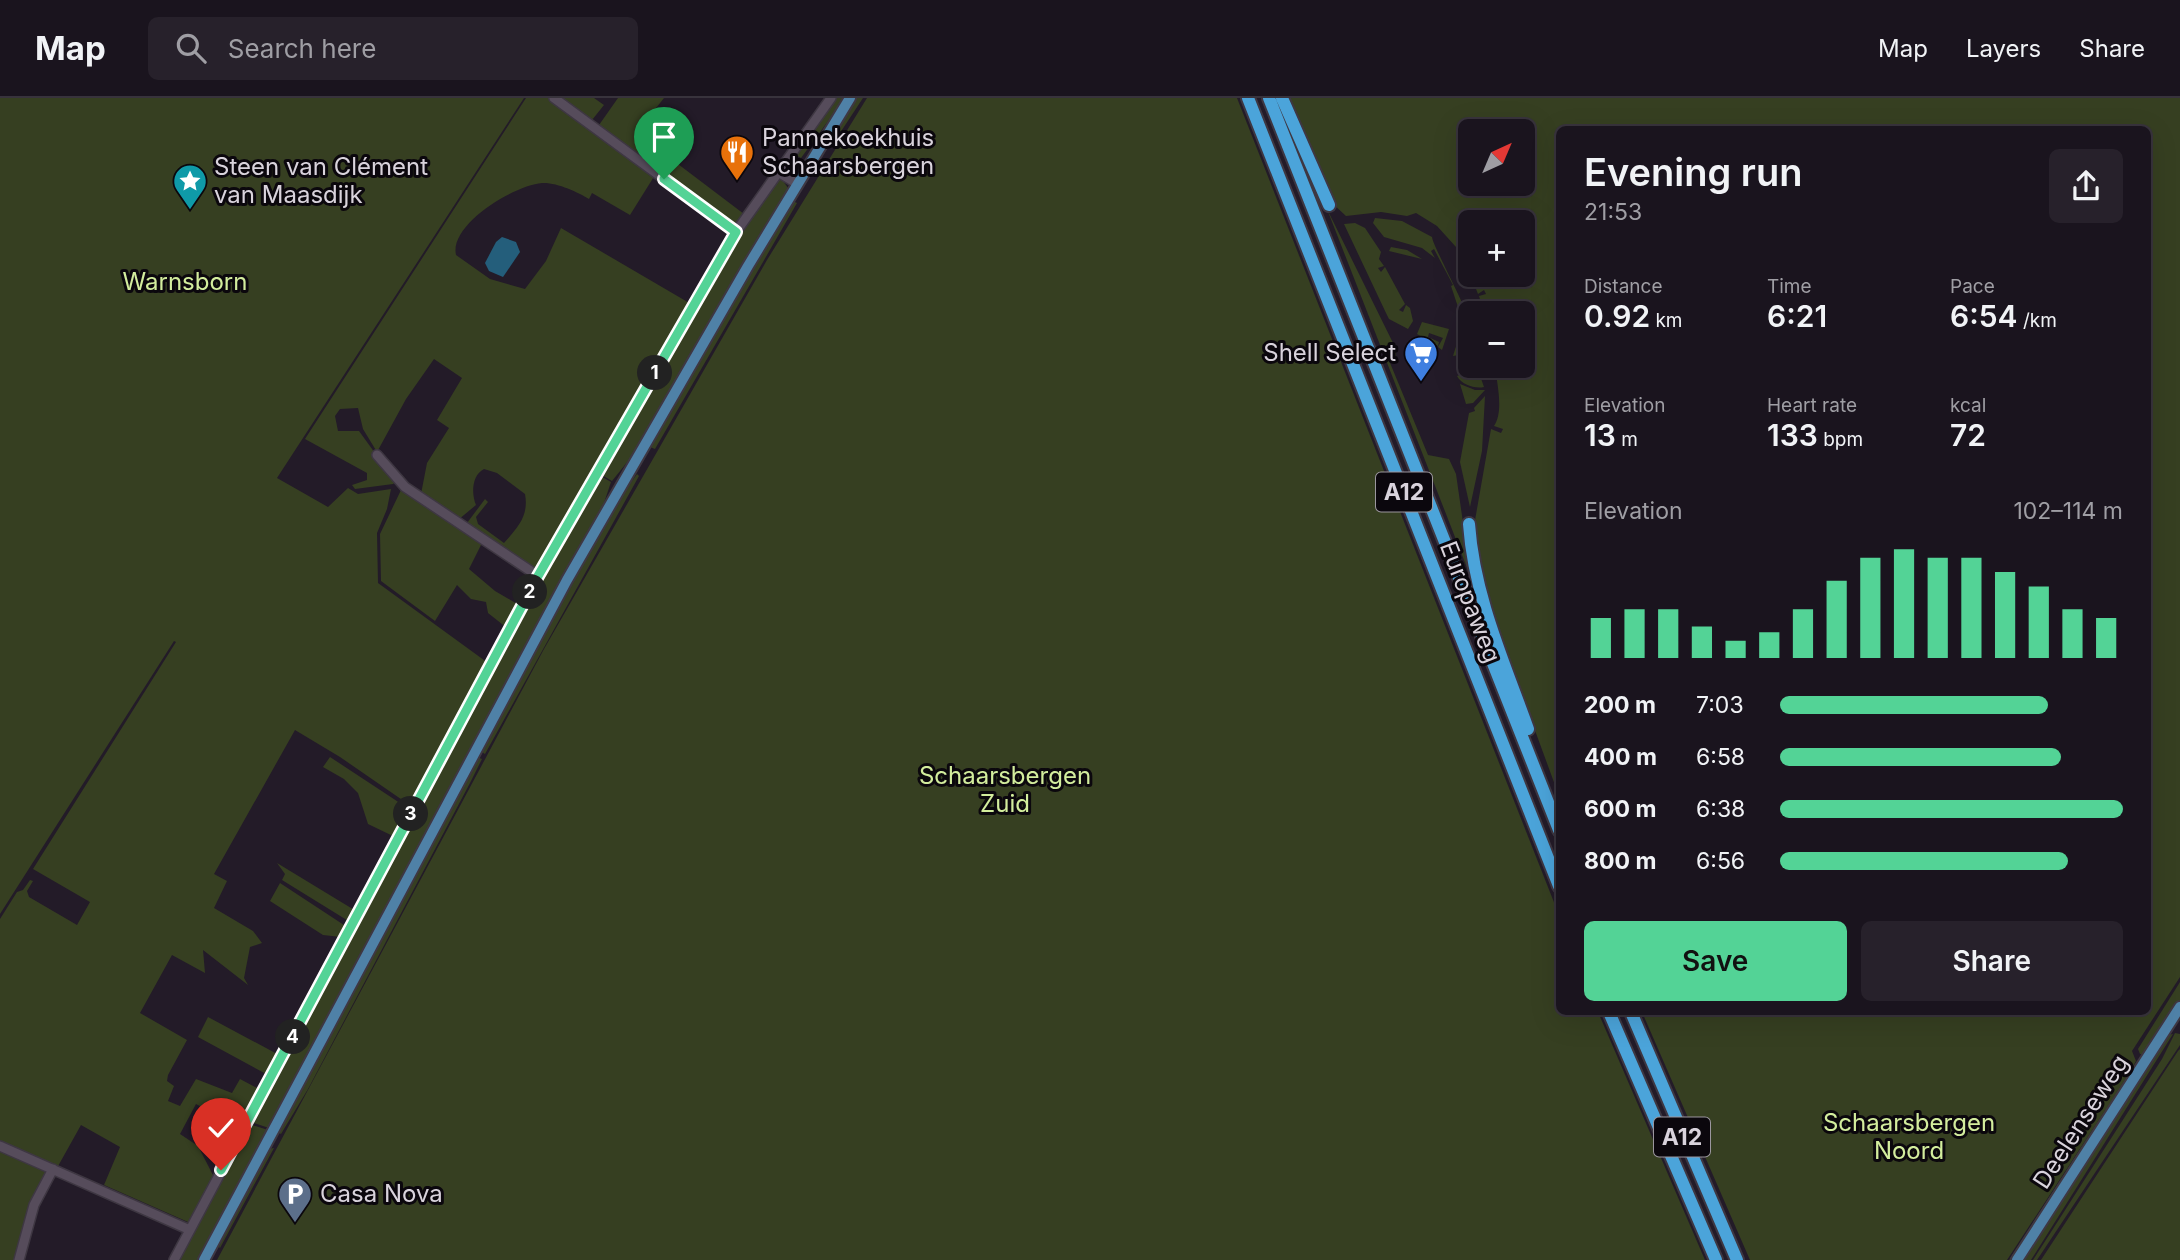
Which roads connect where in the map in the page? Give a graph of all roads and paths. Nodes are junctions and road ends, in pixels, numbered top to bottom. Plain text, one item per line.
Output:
1 (554, 98) edge
2 (831, 98) edge
3 (850, 98) edge
4 (1248, 98) edge
5 (1269, 98) edge
6 (1282, 98) edge
7 (778, 172) junction
8 (796, 183) junction
9 (1329, 205) dead end
10 (736, 232) junction
11 (377, 455) dead end
12 (1469, 524) dead end
13 (538, 576) junction
14 (1556, 820) edge
15 (1556, 822) edge
16 (1556, 878) edge
17 (2180, 1007) edge
18 (1610, 1015) edge
19 (1632, 1015) edge
20 (0, 1146) edge
21 (53, 1169) junction
22 (190, 1230) junction
23 (19, 1260) edge
24 (174, 1260) edge
25 (204, 1260) edge
26 (1716, 1260) edge
27 (1738, 1260) edge
28 (2017, 1260) edge

1 - 10 street
2 - 7 street
3 - 8 main road
4 - 16 highway, Europaweg / A12
5 - 15 highway, Europaweg / A12
6 - 9 highway
7 - 8 street
7 - 10 street
8 - 25 main road
10 - 13 street
11 - 13 street
12 - 14 highway, A12
13 - 22 street
17 - 28 main road, Deelenseweg
18 - 26 highway, A12
19 - 27 highway, A12
20 - 21 street
21 - 22 street
21 - 23 street
22 - 24 street

